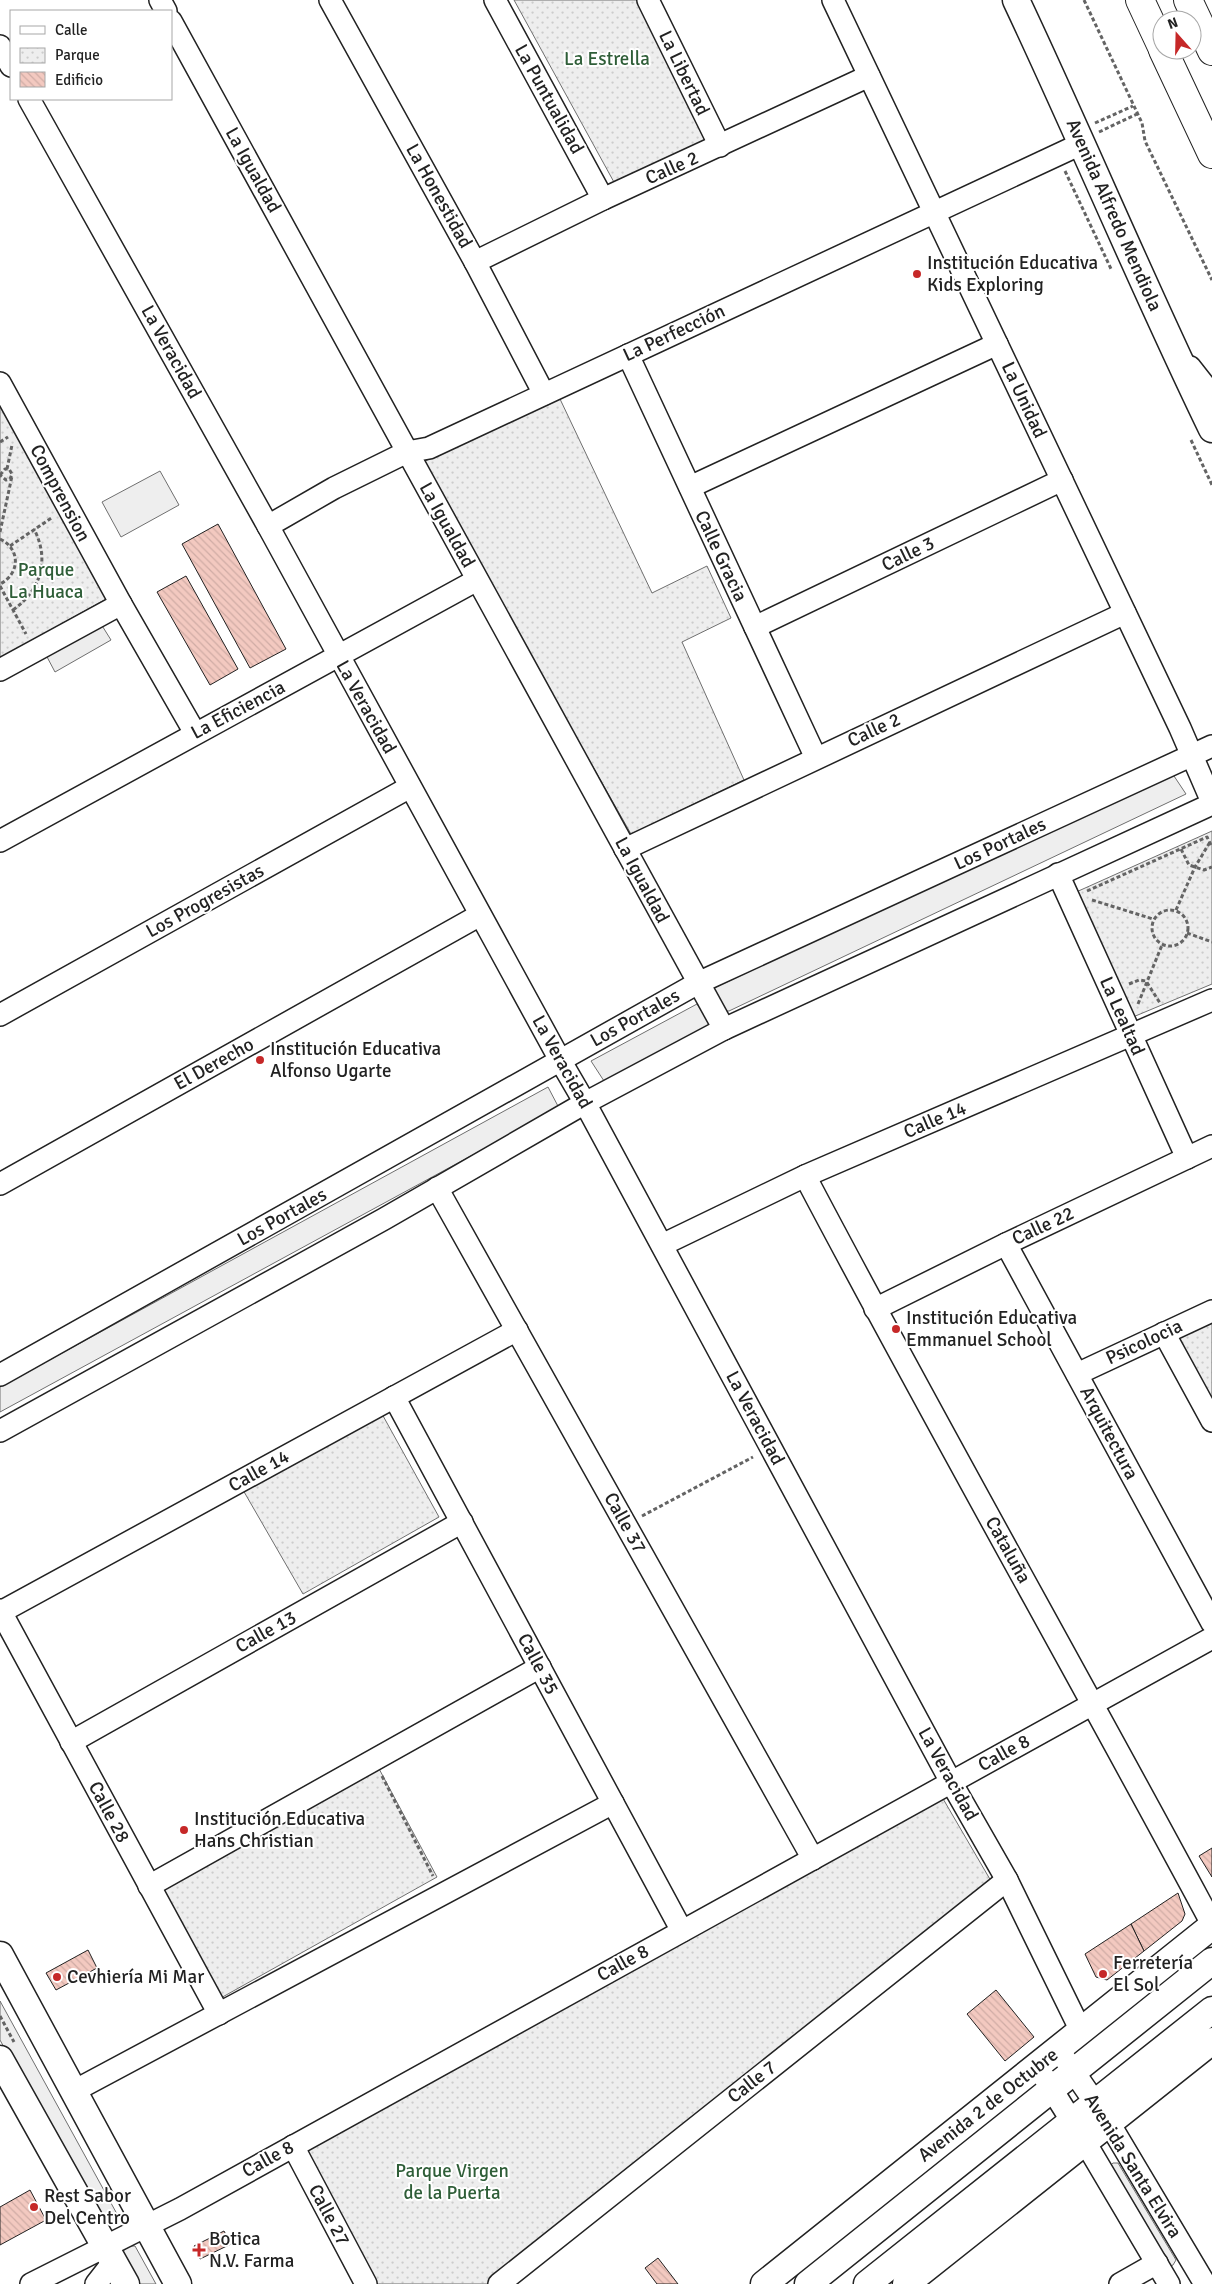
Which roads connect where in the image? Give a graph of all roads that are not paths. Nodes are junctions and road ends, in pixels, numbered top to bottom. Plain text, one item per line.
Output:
1 (330, 0) edge
2 (494, 0) edge
3 (648, 0) edge
4 (833, 0) edge
5 (1016, 0) edge
6 (1140, 0) edge
7 (1188, 0) edge
8 (172, 23) edge
9 (1152, 26) edge
10 (0, 46) edge
11 (1212, 51) edge
12 (1168, 60) edge
13 (10, 64) edge
14 (869, 76) junction
15 (30, 100) edge
16 (1080, 138) junction
17 (720, 146) junction
18 (1212, 154) edge
19 (603, 199) junction
20 (934, 211) junction
21 (475, 262) junction
22 (1170, 341) junction
23 (997, 344) junction
24 (628, 355) junction
25 (0, 383) edge
26 (544, 394) junction
27 (1212, 395) edge
28 (1212, 429) edge
29 (407, 452) junction
30 (1062, 480) junction
31 (690, 488) junction
32 (268, 526) junction
33 (478, 580) junction
34 (121, 604) junction
35 (1125, 613) junction
36 (755, 627) junction
37 (338, 655) junction
38 (0, 670) edge
39 (195, 733) junction
40 (1212, 746) edge
41 (1192, 755) junction
42 (816, 758) junction
43 (410, 786) junction
44 (1212, 803) edge
45 (0, 840) edge
46 (625, 849) junction
47 (1058, 874) junction
48 (480, 915) junction
49 (698, 983) junction
50 (1212, 1000) edge
51 (0, 1015) edge
52 (724, 1029) junction
53 (1131, 1036) junction
54 (560, 1060) junction
55 (585, 1103) junction
56 (1212, 1146) edge
57 (1187, 1158) junction
58 (805, 1176) junction
59 (0, 1184) edge
60 (437, 1188) junction
61 (1006, 1244) junction
62 (662, 1245) junction
63 (875, 1309) junction
64 (1212, 1311) edge
65 (517, 1330) junction
66 (1164, 1333) junction
67 (1077, 1374) junction
68 (0, 1375) edge
69 (394, 1397) junction
70 (1212, 1421) edge
71 (0, 1431) edge
72 (462, 1522) junction
73 (0, 1611) edge
74 (1212, 1623) edge
75 (1212, 1638) edge
76 (540, 1667) junction
77 (1093, 1704) junction
78 (71, 1742) junction
79 (951, 1782) junction
80 (613, 1802) junction
81 (813, 1859) junction
82 (1007, 1880) junction
83 (149, 1886) junction
84 (1212, 1925) edge
85 (682, 1931) junction
86 (0, 1955) edge
87 (1212, 1961) edge
88 (1212, 2010) edge
89 (219, 2014) junction
90 (1081, 2032) junction
91 (1212, 2041) edge
92 (1059, 2049) junction
93 (0, 2059) edge
94 (1036, 2067) junction
95 (1074, 2071) junction
96 (1051, 2089) junction
97 (74, 2091) junction
98 (1095, 2102) junction
99 (1109, 2123) junction
100 (1079, 2131) junction
101 (293, 2146) junction
102 (147, 2224) junction
103 (110, 2253) junction
104 (1157, 2263) junction
105 (1204, 2271) edge
106 (60, 2276) edge
107 (1168, 2283) edge
108 (31, 2284) edge
109 (96, 2284) edge
110 (126, 2284) edge
111 (178, 2284) edge
112 (366, 2284) edge
113 (498, 2284) edge
114 (764, 2284) edge
115 (808, 2284) edge
116 (867, 2284) edge
117 (906, 2284) edge
118 (1120, 2284) edge

1 - 21 street, La Honestidad
2 - 19 street, La Puntualidad
3 - 17 street, La Libertad
4 - 14 street, La Unidad
5 - 16 main road, Avenida Alfredo Mendiola
6 - 9 highway
7 - 11 highway
8 - 29 street, La Igualdad
10 - 13 street
12 - 18 highway
14 - 17 street, Calle 2
14 - 20 street, La Unidad
15 - 32 street, La Veracidad
16 - 20 street, La Perfección
16 - 22 main road, Avenida Alfredo Mendiola
17 - 19 street, Calle 2
19 - 21 street, Calle 2
20 - 23 street, La Unidad
20 - 24 street, La Perfección
21 - 26 street, La Honestidad
22 - 27 street
22 - 28 main road, Avenida Alfredo Mendiola
23 - 30 street, La Unidad
23 - 31 street
24 - 26 street, La Perfección
24 - 31 street, Calle Gracia
25 - 34 street, Comprension
26 - 29 street, La Perfección
29 - 32 street, La Perfección
29 - 33 street, La Igualdad
30 - 35 street, La Unidad
30 - 36 street, Calle 3
31 - 36 street, Calle Gracia
32 - 37 street, La Veracidad
33 - 37 street, La Eficiencia
33 - 46 street, La Igualdad
34 - 38 street
34 - 39 street, Comprension
35 - 41 street, La Unidad
35 - 42 street, Calle 2
36 - 42 street, Calle Gracia
37 - 39 street, La Eficiencia
37 - 43 street, La Veracidad
39 - 45 street, La Eficiencia
40 - 41 street, Los Portales
41 - 44 street, La Unidad
41 - 49 street, Los Portales
42 - 46 street, Calle 2
43 - 48 street, La Veracidad
43 - 51 street, Los Progresistas
44 - 47 street
46 - 49 street, La Igualdad
47 - 52 street
47 - 53 street, La Lealtad
48 - 54 street, La Veracidad
48 - 59 street, El Derecho
49 - 52 street, La Igualdad
49 - 54 street, Los Portales
50 - 53 street, Calle 14
52 - 55 street
53 - 57 street, La Lealtad
53 - 58 street, Calle 14
54 - 55 street, La Veracidad
54 - 68 street, Los Portales
55 - 60 street
55 - 62 street, La Veracidad
56 - 57 street, Calle 22
57 - 61 street, Calle 22
58 - 62 street, Calle 14
58 - 63 street, Cataluña
60 - 65 street, Calle 37
60 - 71 street
61 - 63 street, Calle 22
61 - 67 street, Arquitectura
62 - 79 street, La Veracidad
63 - 77 street, Cataluña
64 - 66 street, Psicolocia
65 - 69 street, Calle 14
65 - 81 street, Calle 37
66 - 67 street, Psicolocia
66 - 70 street
67 - 74 street, Arquitectura
69 - 72 street, Calle 35
69 - 73 street, Calle 14
72 - 76 street, Calle 35
72 - 78 street, Calle 13
73 - 78 street, Calle 28
75 - 77 street, Calle 8
76 - 80 street, Calle 35
76 - 83 street
77 - 79 street, Calle 8
77 - 84 street, Cataluña
78 - 83 street, Calle 28
79 - 81 street, Calle 8
79 - 82 street, La Veracidad
80 - 85 street, Calle 35
80 - 89 street
81 - 85 street, Calle 8
82 - 90 street, La Veracidad
82 - 113 street, Calle 7
83 - 89 street, Calle 28
84 - 90 main road, Avenida 2 de Octubre
85 - 101 street, Calle 8
86 - 97 main road
87 - 95 main road, Avenida 2 de Octubre
88 - 98 main road
89 - 97 street
90 - 92 main road, Avenida 2 de Octubre
91 - 99 main road
92 - 94 main road, Avenida 2 de Octubre
92 - 95 street, Avenida Santa Elvira
93 - 103 main road
94 - 96 street, Avenida Santa Elvira
94 - 114 main road, Avenida 2 de Octubre
95 - 96 main road, Avenida 2 de Octubre
95 - 98 street, Avenida Santa Elvira
96 - 100 street, Avenida Santa Elvira
96 - 115 main road, Avenida 2 de Octubre
97 - 102 main road
98 - 99 street, Avenida Santa Elvira
98 - 100 main road
99 - 100 main road
99 - 105 street, Avenida Santa Elvira
100 - 104 street, Avenida Santa Elvira
100 - 116 main road
100 - 117 main road
101 - 102 street, Calle 8
101 - 112 street, Calle 27
102 - 103 street, Calle 8
102 - 111 main road
103 - 106 street, Calle 8
103 - 109 street
103 - 110 main road
104 - 107 street, Avenida Santa Elvira
104 - 118 street
105 - 107 street
106 - 108 street, Calle 8

